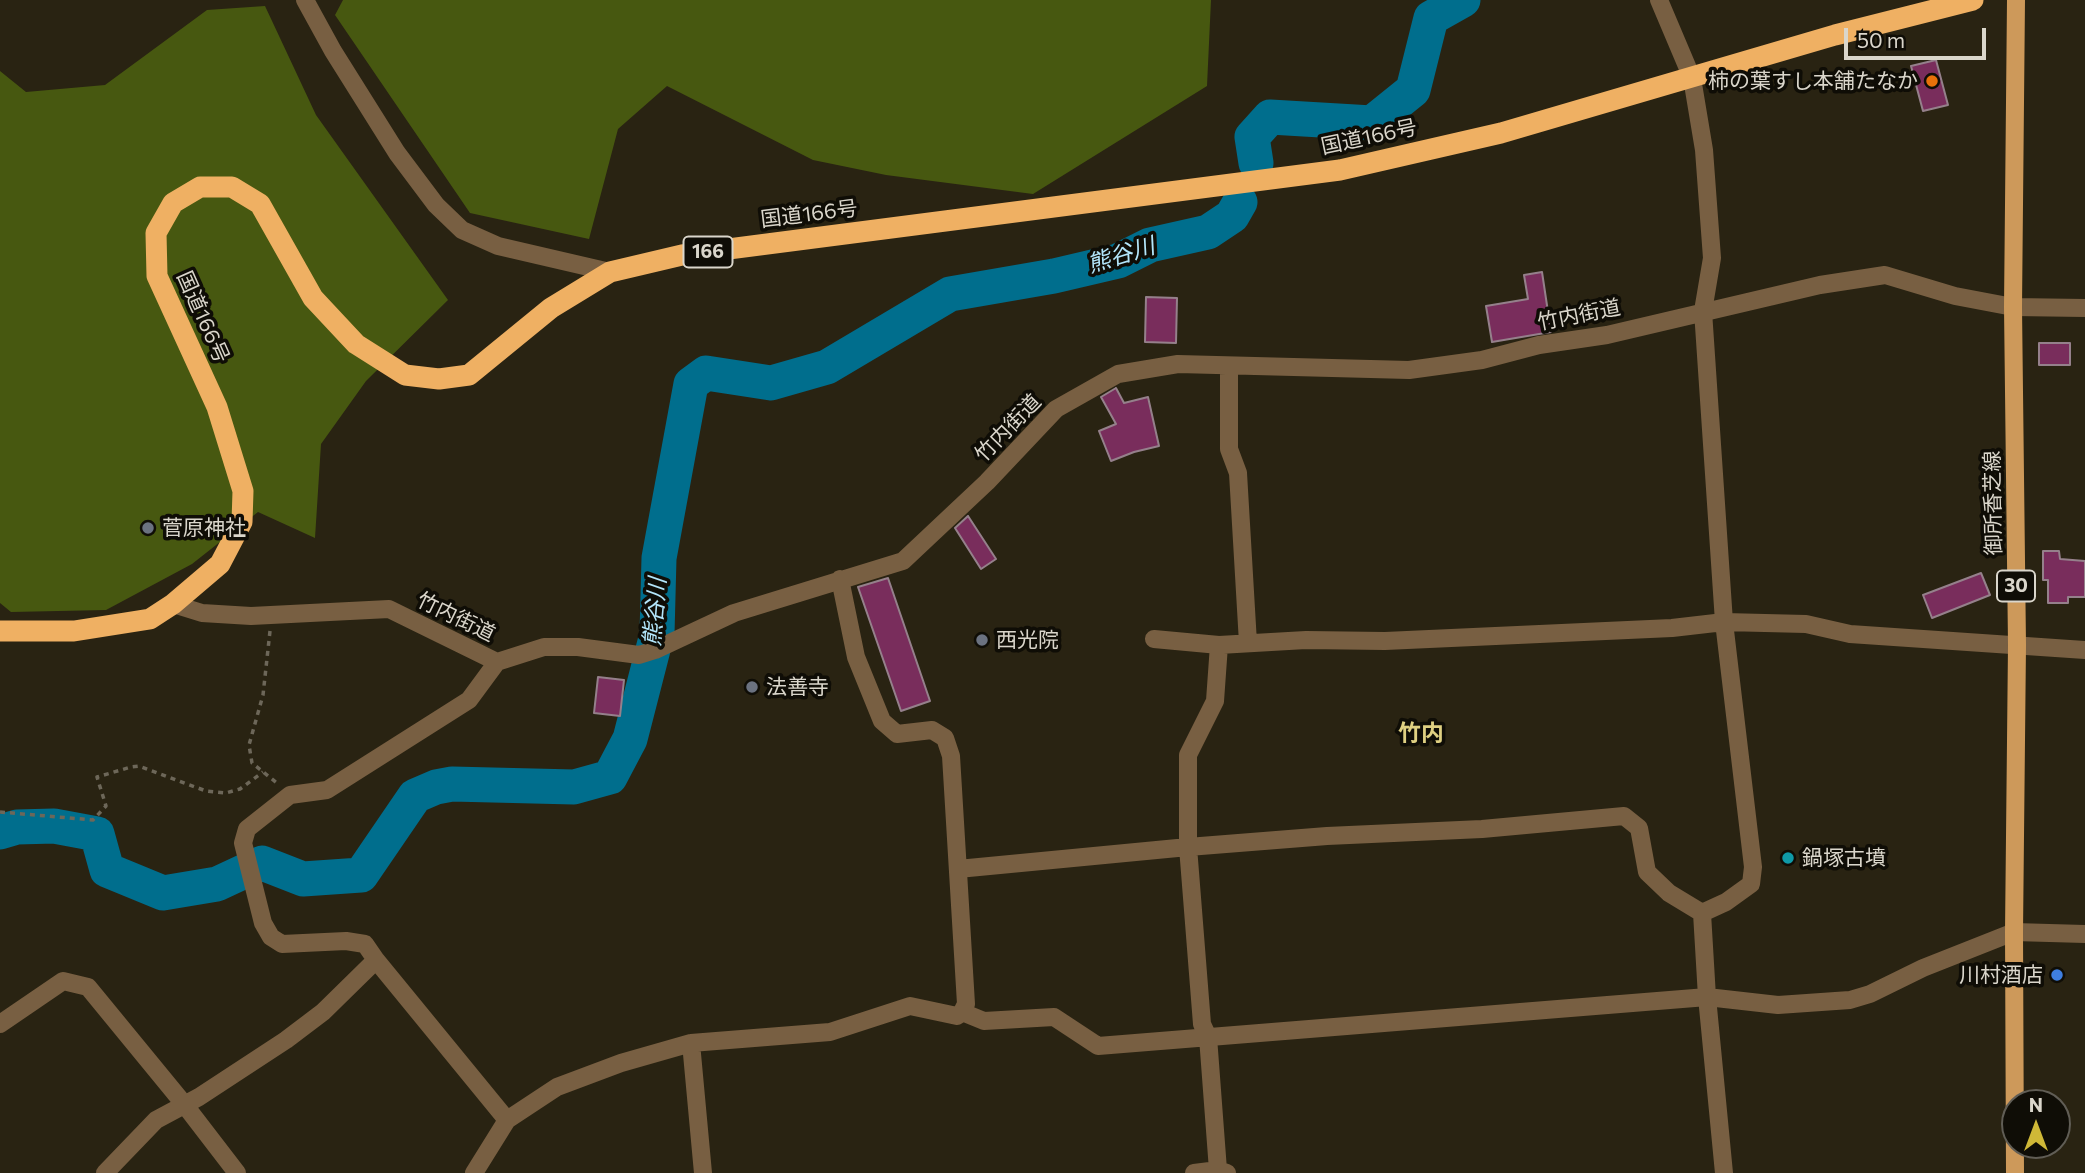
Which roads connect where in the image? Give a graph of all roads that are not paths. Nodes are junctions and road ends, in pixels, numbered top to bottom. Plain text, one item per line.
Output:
1 (304, 0) edge
2 (1659, 0) edge
3 (1973, 0) edge
4 (2016, 0) edge
5 (1692, 78) junction
6 (610, 272) junction
7 (2014, 307) junction
8 (2085, 308) edge
9 (1703, 311) junction
10 (1229, 367) junction
11 (840, 579) junction
12 (173, 604) junction
13 (1724, 622) junction
14 (0, 631) edge
15 (1154, 639) dead end
16 (1248, 643) junction
17 (1219, 645) junction
18 (2017, 645) junction
19 (2085, 650) edge
20 (498, 662) junction
21 (1188, 847) junction
22 (958, 869) junction
23 (1702, 913) junction
24 (2014, 932) junction
25 (2085, 934) edge
26 (376, 960) junction
27 (1707, 997) junction
28 (962, 1012) junction
29 (0, 1024) edge
30 (1208, 1037) junction
31 (691, 1043) junction
32 (184, 1104) junction
33 (507, 1120) junction
34 (1222, 1172) edge
35 (105, 1173) edge
36 (237, 1173) edge
37 (474, 1173) edge
38 (703, 1173) edge
39 (1194, 1173) edge
40 (1724, 1173) edge
41 (2015, 1173) edge

1 - 6 street
2 - 5 street
3 - 5 highway, 国道166号 / 166
4 - 7 main road, 御所香芝線 / 30
5 - 6 highway, 国道166号 / 166
5 - 9 street
6 - 12 highway, 国道166号 / 166
7 - 8 street, 竹内街道
7 - 9 street, 竹内街道
7 - 18 main road, 御所香芝線 / 30
9 - 10 street, 竹内街道
9 - 13 street
10 - 11 street, 竹内街道
10 - 16 street
11 - 20 street, 竹内街道
11 - 22 street
12 - 14 highway, 国道166号 / 166
12 - 20 street, 竹内街道
13 - 16 street
13 - 18 street
13 - 23 street
15 - 17 street
16 - 17 street
17 - 21 street
18 - 19 street
18 - 24 main road, 御所香芝線 / 30
20 - 26 street
21 - 22 street
21 - 23 street
21 - 30 street
22 - 28 street
23 - 27 street
24 - 25 street
24 - 27 street
24 - 41 main road, 御所香芝線 / 30
26 - 32 street
26 - 33 street
27 - 30 street
27 - 40 street
28 - 30 street
28 - 31 street
29 - 32 street
30 - 34 street
31 - 33 street
31 - 38 street
32 - 35 street
32 - 36 street
33 - 37 street
34 - 39 street

